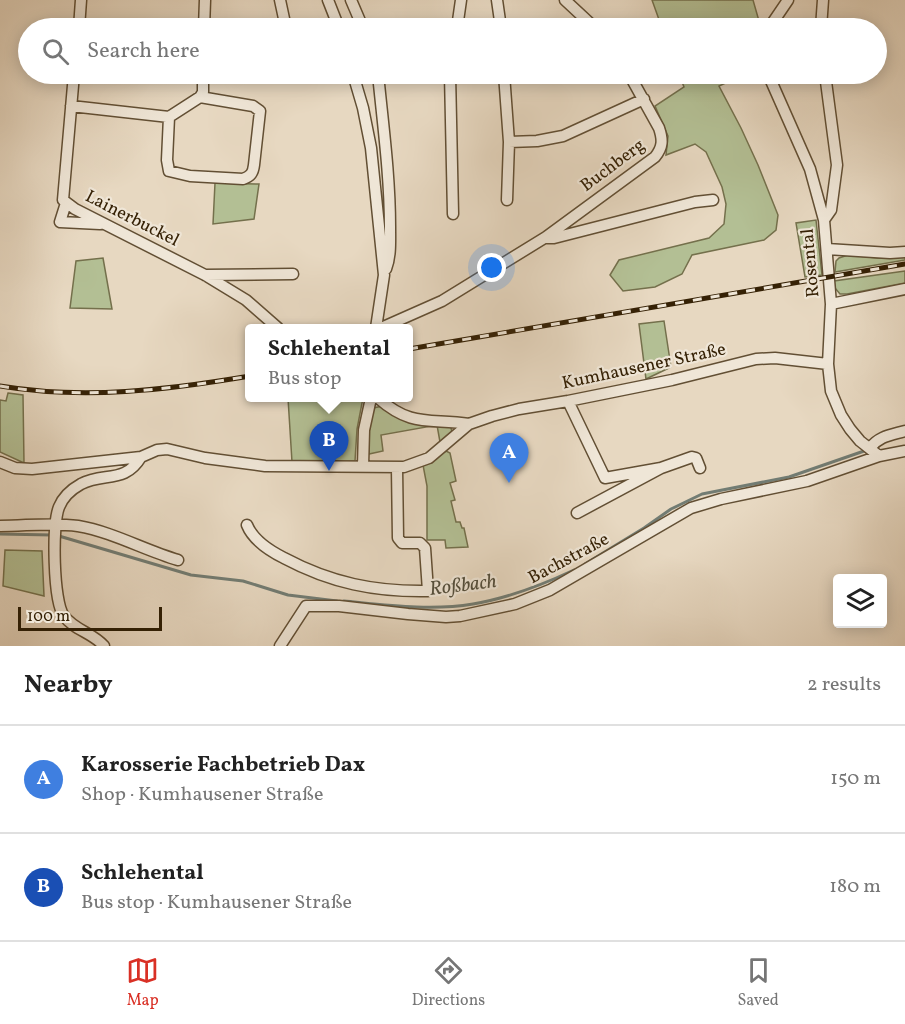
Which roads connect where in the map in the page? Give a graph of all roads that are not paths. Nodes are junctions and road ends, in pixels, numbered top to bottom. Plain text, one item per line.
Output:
1 (81, 0) edge
2 (205, 0) edge
3 (280, 0) edge
4 (328, 0) edge
5 (351, 0) edge
6 (462, 0) edge
7 (497, 0) edge
8 (565, 0) edge
9 (788, 0) edge
10 (823, 0) edge
11 (80, 18) edge
12 (204, 18) edge
13 (284, 18) edge
14 (335, 18) edge
15 (359, 18) edge
16 (459, 18) edge
17 (500, 18) edge
18 (584, 18) edge
19 (776, 18) edge
20 (822, 18) edge
21 (73, 84) edge
22 (203, 84) edge
23 (355, 84) edge
24 (379, 84) edge
25 (450, 84) edge
26 (505, 84) edge
27 (635, 84) edge
28 (772, 84) edge
29 (826, 84) edge
30 (200, 97) junction
31 (644, 99) junction
32 (71, 106) junction
33 (169, 117) junction
34 (509, 142) junction
35 (507, 200) dead end
36 (713, 200) dead end
37 (66, 203) junction
38 (453, 214) dead end
39 (824, 220) junction
40 (103, 224) junction
41 (546, 237) junction
42 (827, 249) junction
43 (905, 252) edge
44 (293, 274) dead end
45 (205, 275) junction
46 (384, 275) junction
47 (905, 289) edge
48 (831, 304) junction
49 (273, 324) edge
50 (377, 324) edge
51 (390, 324) edge
52 (828, 364) junction
53 (568, 401) junction
54 (370, 402) edge
55 (383, 402) edge
56 (470, 424) junction
57 (905, 431) edge
58 (873, 449) junction
59 (905, 451) edge
60 (141, 457) junction
61 (0, 462) edge
62 (363, 466) junction
63 (397, 468) junction
64 (661, 468) junction
65 (699, 468) dead end
66 (605, 478) junction
67 (613, 495) junction
68 (577, 513) dead end
69 (247, 525) dead end
70 (0, 526) edge
71 (56, 526) junction
72 (178, 560) dead end
73 (104, 646) edge
74 (280, 646) edge

1 - 11 street
2 - 12 street
3 - 13 street
4 - 14 street
5 - 15 street
6 - 16 street
7 - 17 street
8 - 18 street
9 - 19 street
10 - 20 street
21 - 32 street, Lainerbuckel
22 - 30 street
23 - 46 street
24 - 46 street
25 - 38 street
26 - 34 street
27 - 31 street, Buchberg
28 - 39 street, Rosental
29 - 39 street
30 - 33 street
30 - 33 street
31 - 34 street
31 - 41 street, Buchberg
32 - 33 street
32 - 37 street, Lainerbuckel
34 - 35 street
36 - 41 street, Buchberg
37 - 40 street, Lainerbuckel
37 - 40 street
39 - 42 street, Rosental
40 - 45 street, Lainerbuckel
41 - 51 street, Buchberg
42 - 43 street
42 - 48 street, Rosental
44 - 45 street, Lainerbuckel
45 - 49 street, Lainerbuckel
46 - 50 street
47 - 48 street
48 - 52 street, Rosental
52 - 53 street, Kumhausener Straße
52 - 58 street, Rosental
53 - 56 street, Kumhausener Straße
53 - 66 street
54 - 62 street
55 - 56 street, Kumhausener Straße
56 - 63 street, Kumhausener Straße
57 - 58 street, Bachstraße
58 - 59 street, Bachstraße
58 - 74 street, Bachstraße
60 - 61 street, Kumhausener Straße
60 - 62 street, Kumhausener Straße
60 - 71 street
62 - 63 street, Kumhausener Straße
63 - 69 street
64 - 65 street
64 - 66 street
64 - 67 street
66 - 67 street
67 - 68 street
70 - 71 street
71 - 72 street
71 - 73 street

